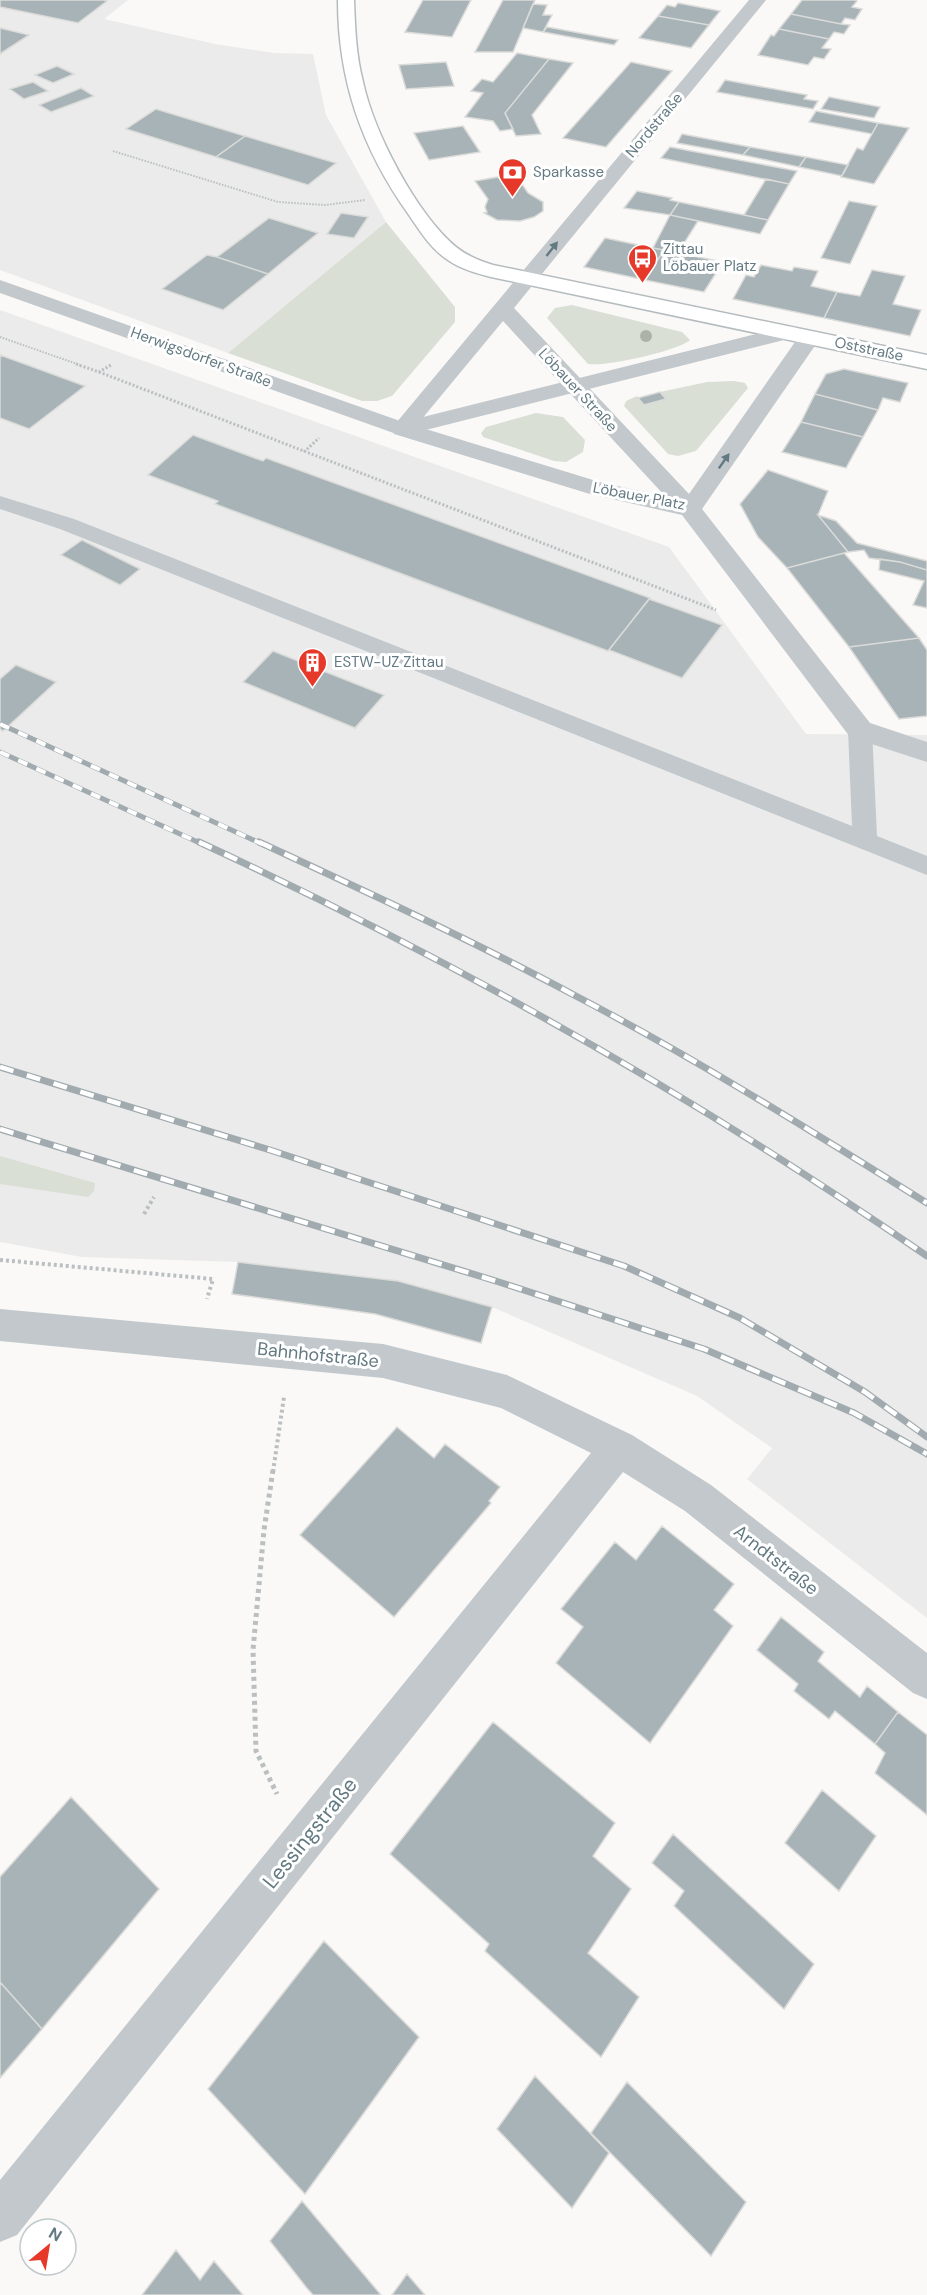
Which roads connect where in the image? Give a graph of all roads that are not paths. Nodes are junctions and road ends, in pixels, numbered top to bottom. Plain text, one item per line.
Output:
1 (346, 0) edge
2 (758, 0) edge
3 (529, 278) junction
4 (0, 286) edge
5 (504, 310) junction
6 (799, 335) junction
7 (927, 362) edge
8 (573, 386) junction
9 (402, 429) junction
10 (0, 502) edge
11 (690, 508) junction
12 (860, 730) junction
13 (927, 752) edge
14 (865, 841) junction
15 (927, 866) edge
16 (0, 1325) edge
17 (619, 1448) junction
18 (927, 1679) edge
19 (0, 2218) edge

1 - 3 main road
3 -> 2 street, Nordstraße
3 - 5 street
3 - 6 main road
4 - 9 street, Herwigsdorfer Straße
5 - 8 street, Löbauer Straße
5 - 9 street
6 - 7 main road, Oststraße
6 - 8 street
11 -> 6 street, Löbauer Platz
8 - 9 street
8 - 11 street, Löbauer Straße
9 - 11 street, Löbauer Platz
10 - 14 lane
11 - 12 street, Löbauer Straße
12 - 13 street
12 - 14 lane
14 - 15 lane
16 - 17 street, Bahnhofstraße
17 - 18 street, Arndtstraße
17 - 19 street, Lessingstraße

